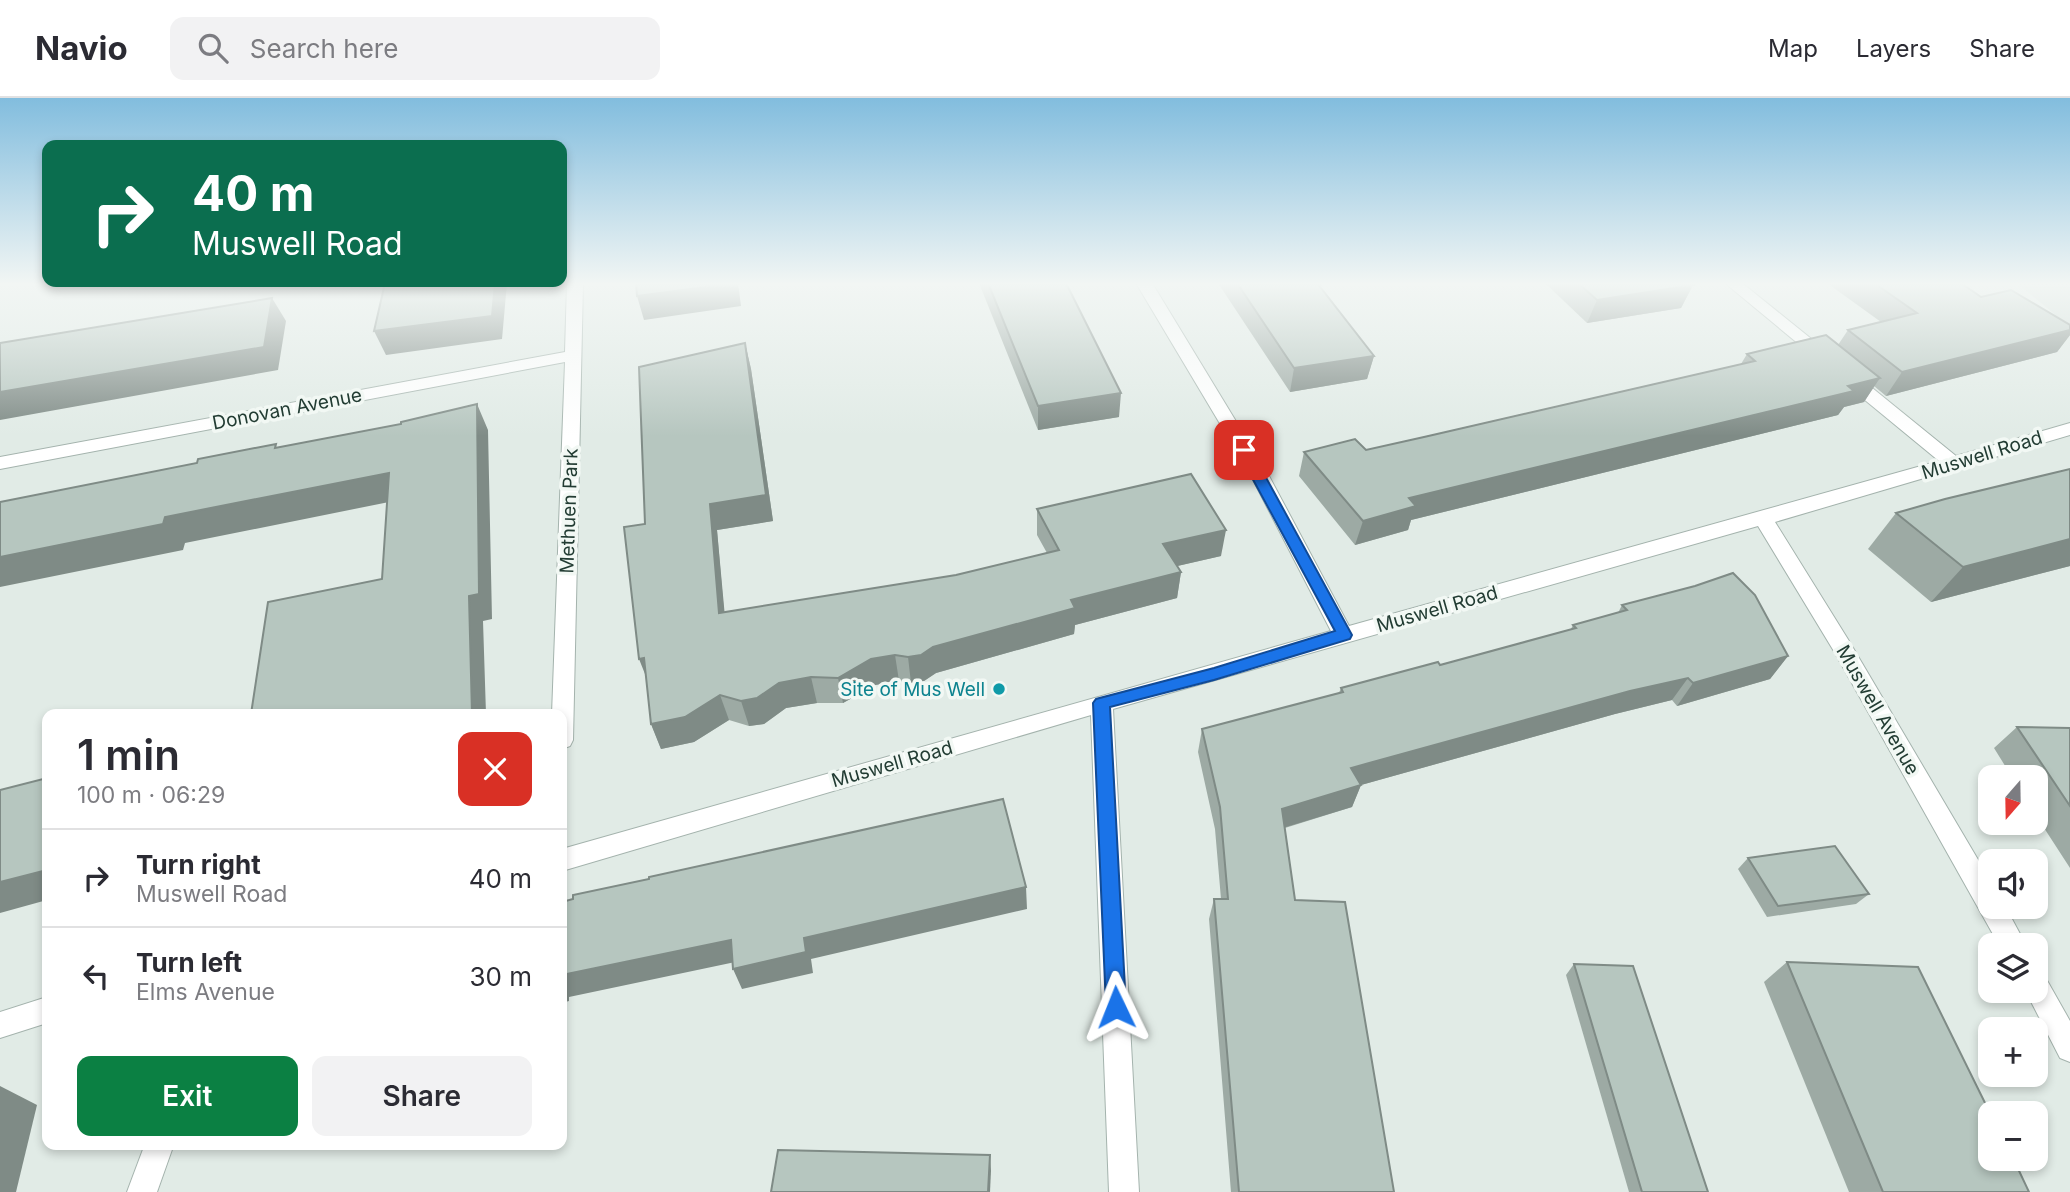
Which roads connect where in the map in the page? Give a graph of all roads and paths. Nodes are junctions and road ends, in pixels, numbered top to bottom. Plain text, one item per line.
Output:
1 (574, 334) edge
2 (1175, 334) edge
3 (1795, 334) edge
4 (574, 355) junction
5 (2070, 429) edge
6 (0, 463) edge
7 (1954, 464) junction
8 (1763, 518) junction
9 (1344, 635) junction
10 (1102, 703) junction
11 (563, 709) edge
12 (567, 859) edge
13 (1978, 884) edge
14 (2045, 1003) edge
15 (42, 1012) edge
16 (0, 1025) edge
17 (2070, 1048) edge
18 (158, 1150) edge
19 (142, 1192) edge
20 (1124, 1192) edge

1 - 4 street, Methuen Park
2 - 9 street
3 - 7 street
4 - 6 street, Donovan Avenue
4 - 11 street, Methuen Park
5 - 7 street, Muswell Road
7 - 8 street, Muswell Road
8 - 9 street, Muswell Road
8 - 13 street, Muswell Avenue
9 - 10 street, Muswell Road
10 - 12 street, Muswell Road
10 - 20 street
14 - 17 street
15 - 16 street
18 - 19 street

